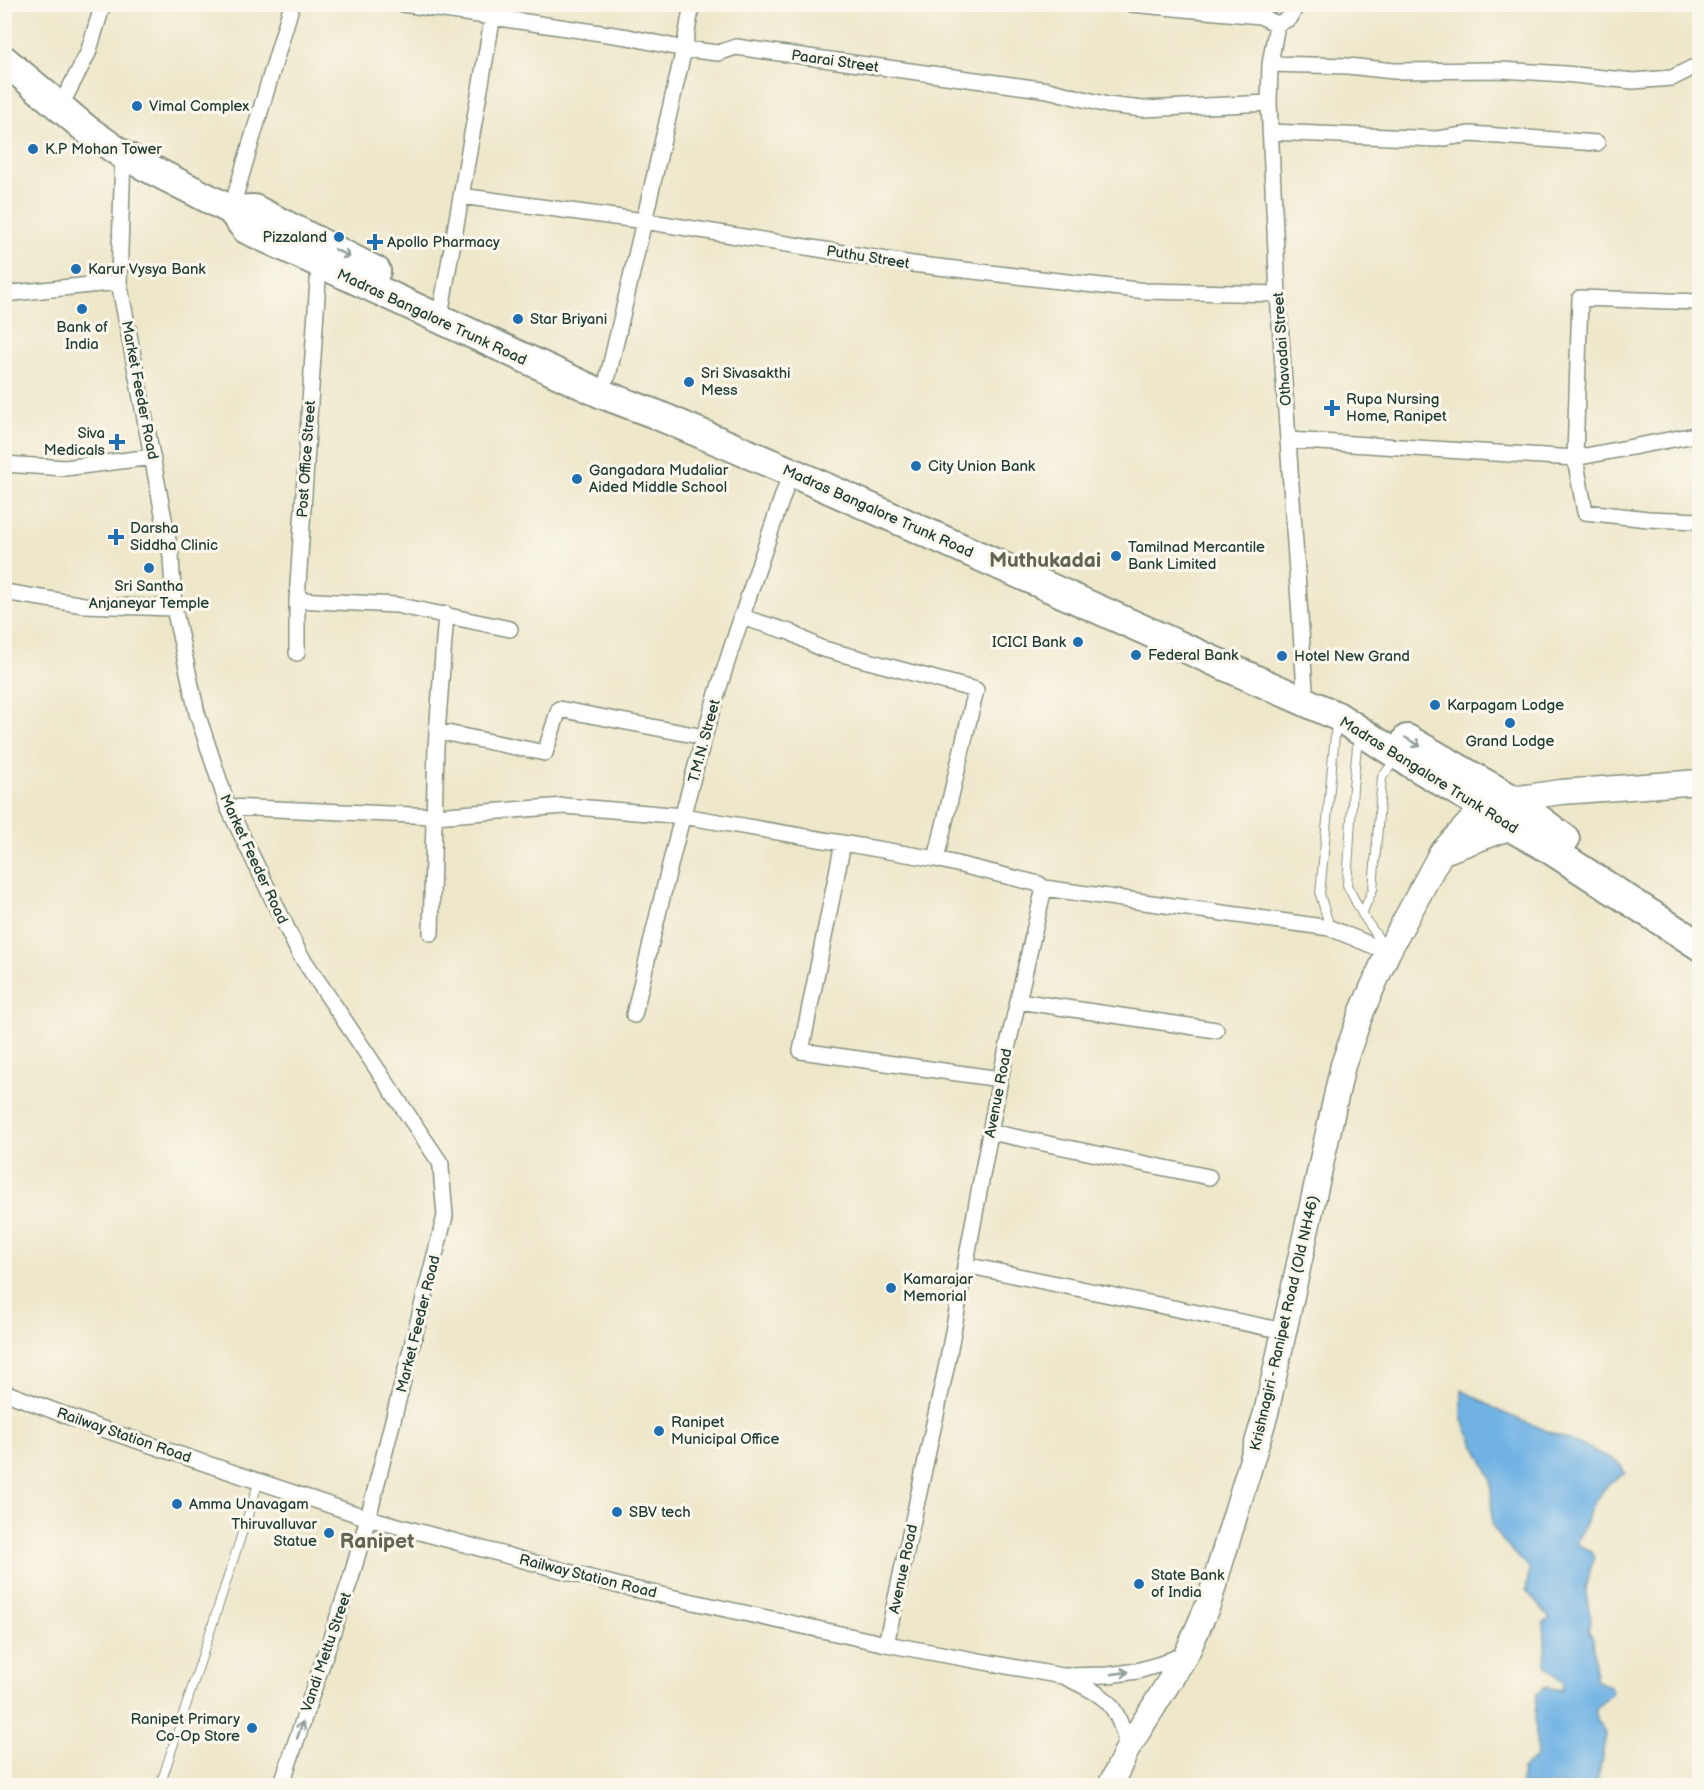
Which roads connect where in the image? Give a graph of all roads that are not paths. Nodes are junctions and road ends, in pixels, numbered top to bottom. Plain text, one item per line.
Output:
1 (103, 4) edge
2 (292, 4) edge
3 (403, 4) edge
4 (692, 4) edge
5 (1131, 4) edge
6 (1297, 4) edge
7 (493, 10) edge
8 (1277, 24) junction
9 (684, 49) junction
10 (4, 60) edge
11 (1270, 64) junction
12 (1692, 68) dead end
13 (1269, 103) junction
14 (60, 107) junction
15 (1270, 132) junction
16 (1597, 143) dead end
17 (123, 155) junction
18 (461, 196) junction
19 (231, 210) junction
20 (644, 221) junction
21 (319, 265) junction
22 (119, 282) junction
23 (4, 294) edge
24 (1278, 294) junction
25 (1700, 302) edge
26 (439, 312) junction
27 (608, 376) junction
28 (649, 403) junction
29 (1700, 434) edge
30 (1288, 440) junction
31 (152, 457) junction
32 (1575, 458) junction
33 (4, 464) edge
34 (797, 467) junction
35 (1700, 521) edge
36 (4, 592) edge
37 (297, 600) junction
38 (174, 608) junction
39 (446, 614) junction
40 (741, 617) junction
41 (510, 629) dead end
42 (297, 653) dead end
43 (1306, 694) junction
44 (1348, 723) junction
45 (437, 731) junction
46 (704, 737) junction
47 (1399, 756) junction
48 (1700, 782) edge
49 (1700, 798) edge
50 (228, 807) junction
51 (1484, 807) junction
52 (1517, 813) junction
53 (434, 816) junction
54 (683, 816) junction
55 (843, 843) junction
56 (1441, 853) junction
57 (936, 859) junction
58 (1044, 888) junction
59 (1362, 914) junction
60 (1330, 928) junction
61 (1700, 928) edge
62 (431, 933) dead end
63 (1700, 946) edge
64 (1388, 952) junction
65 (1018, 1001) junction
66 (634, 1015) dead end
67 (1216, 1030) dead end
68 (1000, 1079) junction
69 (990, 1132) junction
70 (1209, 1177) dead end
71 (965, 1265) junction
72 (1284, 1331) junction
73 (4, 1392) edge
74 (259, 1481) junction
75 (368, 1518) junction
76 (886, 1644) junction
77 (1186, 1653) junction
78 (1062, 1676) junction
79 (1128, 1748) junction
80 (160, 1785) edge
81 (281, 1785) edge
82 (1110, 1785) edge

1 - 14 street
2 - 19 street
3 - 7 street, Paarai Street
4 - 9 street
5 - 8 street
6 - 8 street
7 - 9 street, Paarai Street
7 - 18 street
8 - 11 street, Othavadai Street
9 - 13 street, Paarai Street
9 - 20 street
10 - 14 highway, Madras Bangalore Trunk Road
11 - 12 street
11 - 13 street, Othavadai Street
13 - 15 street, Othavadai Street
14 - 17 highway, Madras Bangalore Trunk Road
15 - 16 street
15 - 24 street, Othavadai Street
17 - 19 highway, Madras Bangalore Trunk Road
17 - 22 street, Market Feeder Road
18 - 20 street, Puthu Street
18 - 26 street
19 - 21 highway, Madras Bangalore Trunk Road
19 -> 26 highway, Madras Bangalore Trunk Road
20 - 24 street, Puthu Street
20 - 27 street
21 - 26 highway, Madras Bangalore Trunk Road
21 - 37 street, Post Office Street
22 - 23 street
22 - 31 street, Market Feeder Road
24 - 30 street, Othavadai Street
25 - 32 street
26 - 27 highway, Madras Bangalore Trunk Road
26 - 28 highway, Madras Bangalore Trunk Road
27 - 28 highway, Madras Bangalore Trunk Road
28 - 34 highway, Madras Bangalore Trunk Road
29 - 32 street
30 - 32 street
30 - 43 street, Othavadai Street
31 - 33 street
31 - 38 street, Market Feeder Road
32 - 35 street
34 - 40 street, T.M.N. Street
34 - 43 highway, Madras Bangalore Trunk Road
36 - 38 street
37 - 39 street
37 - 42 street, Post Office Street
38 - 50 street, Market Feeder Road
39 - 41 street
39 - 45 street
40 - 46 street, T.M.N. Street
40 - 57 street
43 - 44 highway, Madras Bangalore Trunk Road
43 -> 52 highway
44 - 47 highway, Madras Bangalore Trunk Road
44 - 59 lane
44 - 60 lane
45 - 46 street
45 - 53 street
46 - 54 street, T.M.N. Street
47 - 51 highway, Madras Bangalore Trunk Road
47 - 59 lane
48 - 52 main road
49 - 52 main road
50 - 53 street
50 - 75 street, Market Feeder Road
51 - 52 highway, Madras Bangalore Trunk Road
51 - 56 main road, Krishnagiri - Ranipet Road (Old NH46)
52 - 56 main road
52 - 61 highway
52 - 63 highway, Madras Bangalore Trunk Road
53 - 54 street
53 - 62 street
54 - 55 street
54 - 66 street, T.M.N. Street
55 - 57 street
55 - 68 street
56 - 64 main road, Krishnagiri - Ranipet Road (Old NH46)
57 - 58 street
58 - 60 street
58 - 65 street, Avenue Road
59 - 64 lane
60 - 64 street
64 - 72 main road, Krishnagiri - Ranipet Road (Old NH46)
65 - 67 street
65 - 68 street, Avenue Road
68 - 69 street, Avenue Road
69 - 70 street
69 - 71 street, Avenue Road
71 - 72 street
71 - 76 street, Avenue Road
72 - 77 main road, Krishnagiri - Ranipet Road (Old NH46)
73 - 74 street, Railway Station Road
74 - 75 street, Railway Station Road
74 - 80 lane
75 - 76 street, Railway Station Road
81 -> 75 street, Vandi Mettu Street
76 - 78 street, Railway Station Road
78 -> 77 street, Railway Station Road
77 - 79 main road, Krishnagiri - Ranipet Road (Old NH46)
78 - 79 street
79 - 82 main road, Krishnagiri - Ranipet Road (Old NH46)

